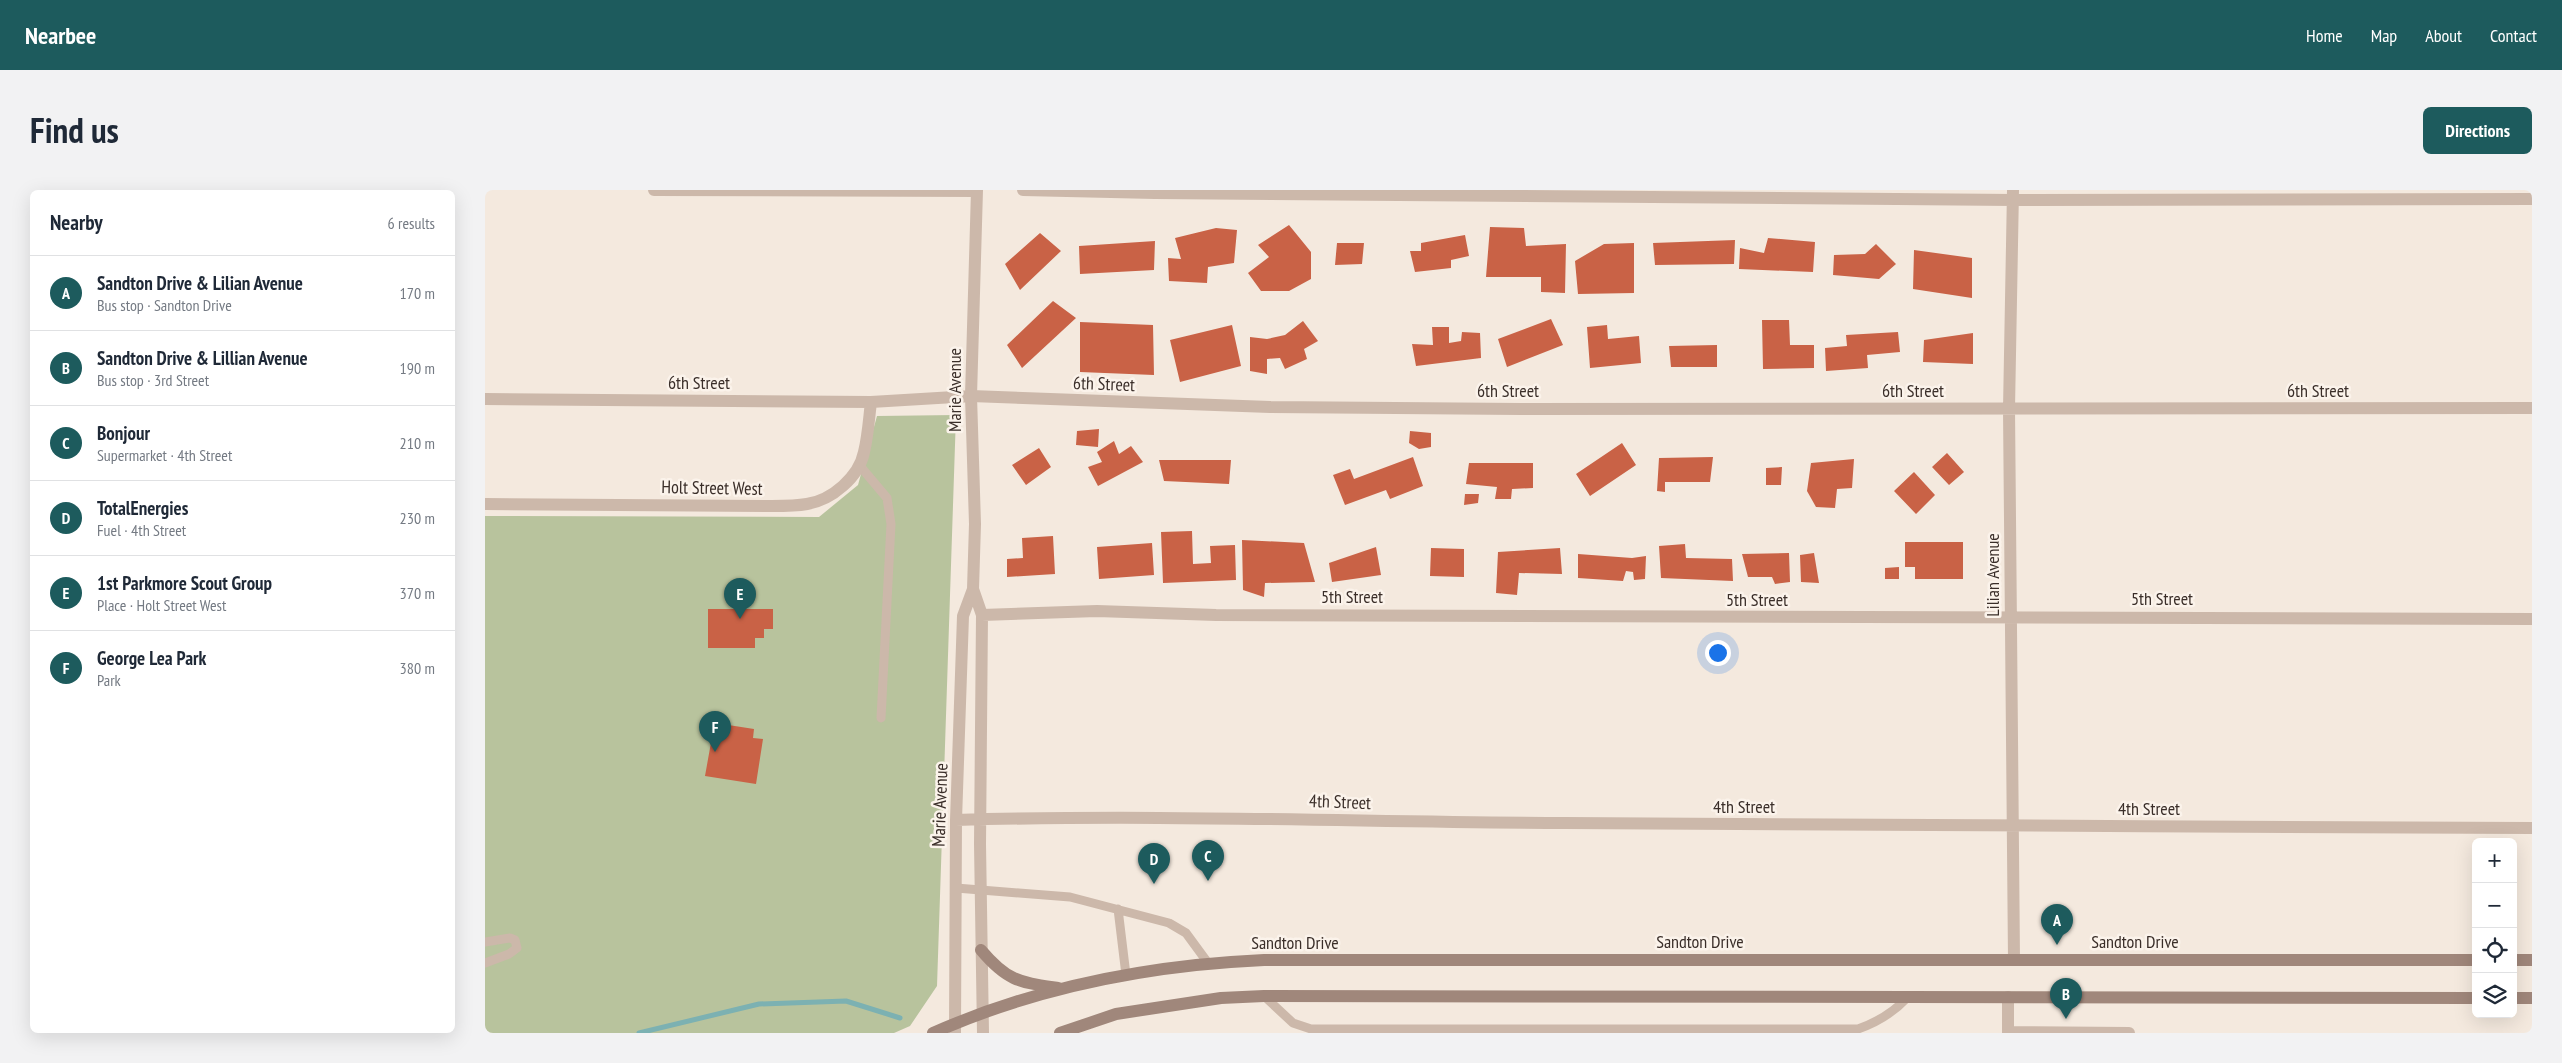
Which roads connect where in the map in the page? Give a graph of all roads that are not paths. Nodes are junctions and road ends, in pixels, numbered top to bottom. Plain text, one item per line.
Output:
1 (653, 190) edge
2 (977, 190) edge
3 (1023, 190) edge
4 (2014, 195) edge
5 (2532, 199) edge
6 (971, 396) junction
7 (485, 399) edge
8 (871, 402) junction
9 (2532, 408) edge
10 (2009, 409) junction
11 (860, 466) junction
12 (485, 504) edge
13 (973, 589) junction
14 (982, 615) junction
15 (2011, 616) junction
16 (2532, 619) edge
17 (881, 718) dead end
18 (980, 819) junction
19 (956, 820) junction
20 (2012, 826) junction
21 (2532, 828) edge
22 (956, 888) junction
23 (980, 888) junction
24 (1118, 909) junction
25 (485, 942) edge
26 (981, 950) junction
27 (2014, 959) junction
28 (2472, 960) edge
29 (2517, 960) edge
30 (2532, 960) edge
31 (485, 963) edge
32 (1207, 963) junction
33 (1126, 975) junction
34 (1063, 989) junction
35 (1264, 996) junction
36 (1908, 997) junction
37 (2008, 997) junction
38 (2472, 998) edge
39 (2517, 998) edge
40 (2532, 998) edge
41 (982, 1014) junction
42 (955, 1028) edge
43 (933, 1033) edge
44 (983, 1033) edge
45 (1060, 1033) edge
46 (2008, 1033) edge
47 (2129, 1033) edge

1 - 2 street
2 - 6 street, Marie Avenue
3 - 4 street
4 - 5 street
4 - 10 street, Lilian Avenue
6 - 8 street, 6th Street
6 - 10 street, 6th Street
6 - 13 street, Marie Avenue
7 - 8 street, 6th Street
8 - 11 street, Holt Street West
9 - 10 street, 6th Street
10 - 15 street, Lilian Avenue
11 - 12 street, Holt Street West
11 - 17 lane
13 - 14 street, Marie Avenue
13 - 19 street, Marie Avenue
14 - 15 street, 5th Street
14 - 18 street, Marie Avenue
15 - 16 street, 5th Street
15 - 20 street, Lilian Avenue
18 - 19 street, 4th Street
18 - 20 street, 4th Street
18 - 23 street, Marie Avenue
19 - 22 street, Marie Avenue
20 - 21 street, 4th Street
20 - 27 street, Lilian Avenue
22 - 23 lane
22 - 42 street, Marie Avenue
23 - 24 lane
23 - 26 street, Marie Avenue
24 - 32 lane
24 - 33 lane
25 - 31 lane
26 - 34 main road
26 - 41 street, Marie Avenue
27 - 28 main road, Sandton Drive
27 - 32 main road, Sandton Drive
29 - 30 main road
32 - 33 main road, Sandton Drive
33 - 34 main road, Sandton Drive
34 - 41 main road, Sandton Drive
35 - 36 main road
35 - 36 lane
35 - 45 main road
36 - 37 main road
37 - 38 main road
37 - 46 street
39 - 40 main road
41 - 42 main road, Sandton Drive
41 - 44 street, Marie Avenue
42 - 43 main road, Sandton Drive
46 - 47 street

